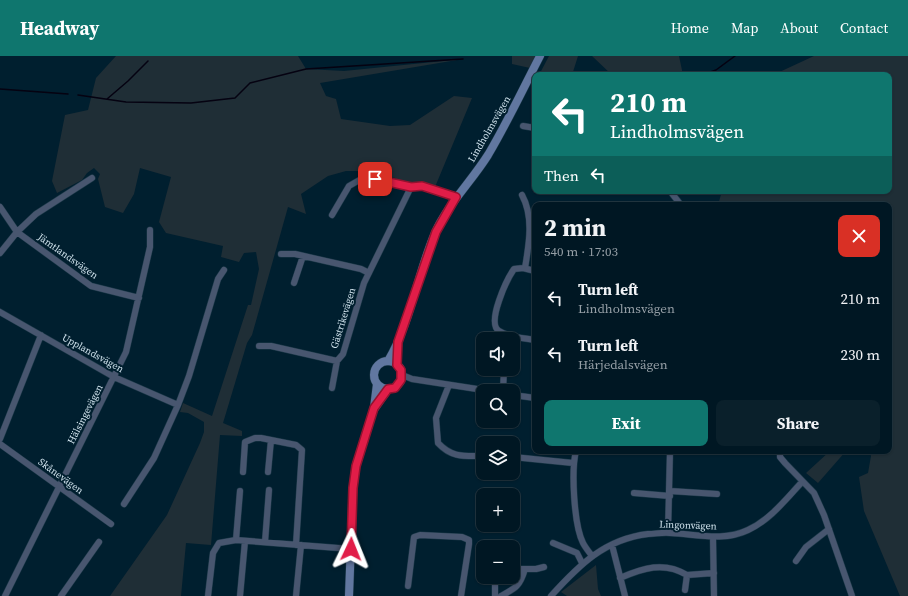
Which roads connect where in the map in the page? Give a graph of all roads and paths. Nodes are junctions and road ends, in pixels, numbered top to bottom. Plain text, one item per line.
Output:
1 (540, 56) edge
2 (532, 72) edge
3 (532, 72) edge
4 (523, 126) dead end
5 (532, 128) edge
6 (92, 178) dead end
7 (411, 187) junction
8 (672, 194) edge
9 (522, 195) dead end
10 (456, 197) junction
11 (679, 202) edge
12 (0, 207) edge
13 (332, 215) dead end
14 (150, 230) dead end
15 (17, 232) junction
16 (0, 253) edge
17 (281, 254) dead end
18 (303, 256) junction
19 (525, 268) junction
20 (224, 270) dead end
21 (532, 270) edge
22 (369, 273) junction
23 (294, 283) dead end
24 (139, 298) junction
25 (0, 312) edge
26 (500, 332) edge
27 (41, 335) junction
28 (520, 338) edge
29 (532, 340) edge
30 (398, 342) junction
31 (259, 346) dead end
32 (338, 361) junction
33 (388, 361) junction
34 (397, 365) junction
35 (114, 377) junction
36 (402, 378) junction
37 (377, 384) junction
38 (449, 385) junction
39 (332, 388) dead end
40 (388, 389) junction
41 (476, 389) edge
42 (520, 396) edge
43 (532, 398) edge
44 (178, 405) junction
45 (374, 408) junction
46 (0, 439) edge
47 (271, 440) junction
48 (0, 444) edge
49 (575, 454) edge
50 (670, 454) edge
51 (780, 454) edge
52 (476, 456) edge
53 (520, 458) edge
54 (573, 463) junction
55 (243, 472) dead end
56 (268, 472) dead end
57 (802, 482) junction
58 (59, 487) junction
59 (240, 490) dead end
60 (270, 490) dead end
61 (634, 493) dead end
62 (670, 493) junction
63 (717, 494) dead end
64 (124, 504) dead end
65 (111, 524) dead end
66 (829, 529) junction
67 (668, 532) junction
68 (713, 537) junction
69 (236, 540) junction
70 (245, 541) junction
71 (99, 542) dead end
72 (265, 542) junction
73 (553, 543) dead end
74 (298, 545) junction
75 (612, 545) junction
76 (351, 549) junction
77 (592, 556) junction
78 (796, 561) dead end
79 (582, 563) junction
80 (544, 567) dead end
81 (520, 569) edge
82 (525, 569) junction
83 (714, 573) junction
84 (687, 575) junction
85 (620, 578) junction
86 (495, 584) edge
87 (408, 586) dead end
88 (685, 590) dead end
89 (5, 596) edge
90 (61, 596) edge
91 (208, 596) edge
92 (240, 596) edge
93 (296, 596) edge
94 (349, 596) edge
95 (461, 596) edge
96 (495, 596) edge
97 (501, 596) edge
98 (551, 596) edge
99 (625, 596) edge
100 (714, 596) edge
101 (852, 596) edge

1 - 3 main road, Lindholmsvägen
2 - 10 main road, Lindholmsvägen
4 - 5 street
6 - 15 street
7 - 10 street
7 - 13 street
7 - 22 street, Gästrikevägen
8 - 11 street
9 - 19 street
10 - 30 main road, Lindholmsvägen
12 - 15 street, Jämtlandsvägen
14 - 24 street, Hälsingevägen
15 - 16 street
15 - 24 street, Jämtlandsvägen
17 - 18 street
18 - 22 street
18 - 23 street
19 - 21 street
19 - 26 street
20 - 44 street
22 - 32 street, Gästrikevägen
24 - 35 street, Hälsingevägen
25 - 27 street, Upplandsvägen
27 - 35 street, Upplandsvägen
27 - 46 street
28 - 29 street
30 - 33 main road, Lindholmsvägen
30 - 34 main road, Lindholmsvägen
31 - 32 street, Gästrikevägen
32 - 39 street
33 - 34 main road
33 - 37 main road, Lindholmsvägen
34 - 36 main road, Lindholmsvägen
35 - 44 street, Upplandsvägen
35 - 58 street, Hälsingevägen
36 - 38 street
36 - 40 main road, Lindholmsvägen
37 - 40 main road
37 - 45 main road, Lindholmsvägen
38 - 41 street
38 - 52 street
40 - 45 main road, Lindholmsvägen
42 - 43 street
44 - 64 street
45 - 76 main road, Lindholmsvägen
47 - 55 street
47 - 56 street
47 - 74 street
48 - 58 street, Skånevägen
49 - 54 street
50 - 62 street
51 - 57 street
53 - 54 street
54 - 77 street
57 - 66 street
57 - 68 street, Lingonvägen
58 - 65 street, Skånevägen
58 - 89 street, Hälsingevägen
59 - 69 street
60 - 72 street
61 - 62 street
62 - 63 street
62 - 67 street
66 - 78 street
66 - 101 street
67 - 68 street, Lingonvägen
67 - 75 street, Lingonvägen
68 - 83 street
69 - 70 street
69 - 91 street
70 - 72 street
70 - 92 street
71 - 90 street
72 - 74 street
73 - 79 street
74 - 76 street
74 - 93 street
75 - 77 street, Lingonvägen
75 - 85 street
76 - 94 main road, Lindholmsvägen
77 - 79 street, Lingonvägen
79 - 98 street, Lingonvägen
80 - 82 street
81 - 82 street
82 - 97 street
83 - 84 street
83 - 100 street
84 - 85 street
84 - 88 street
85 - 99 street
86 - 96 street
87 - 95 street

